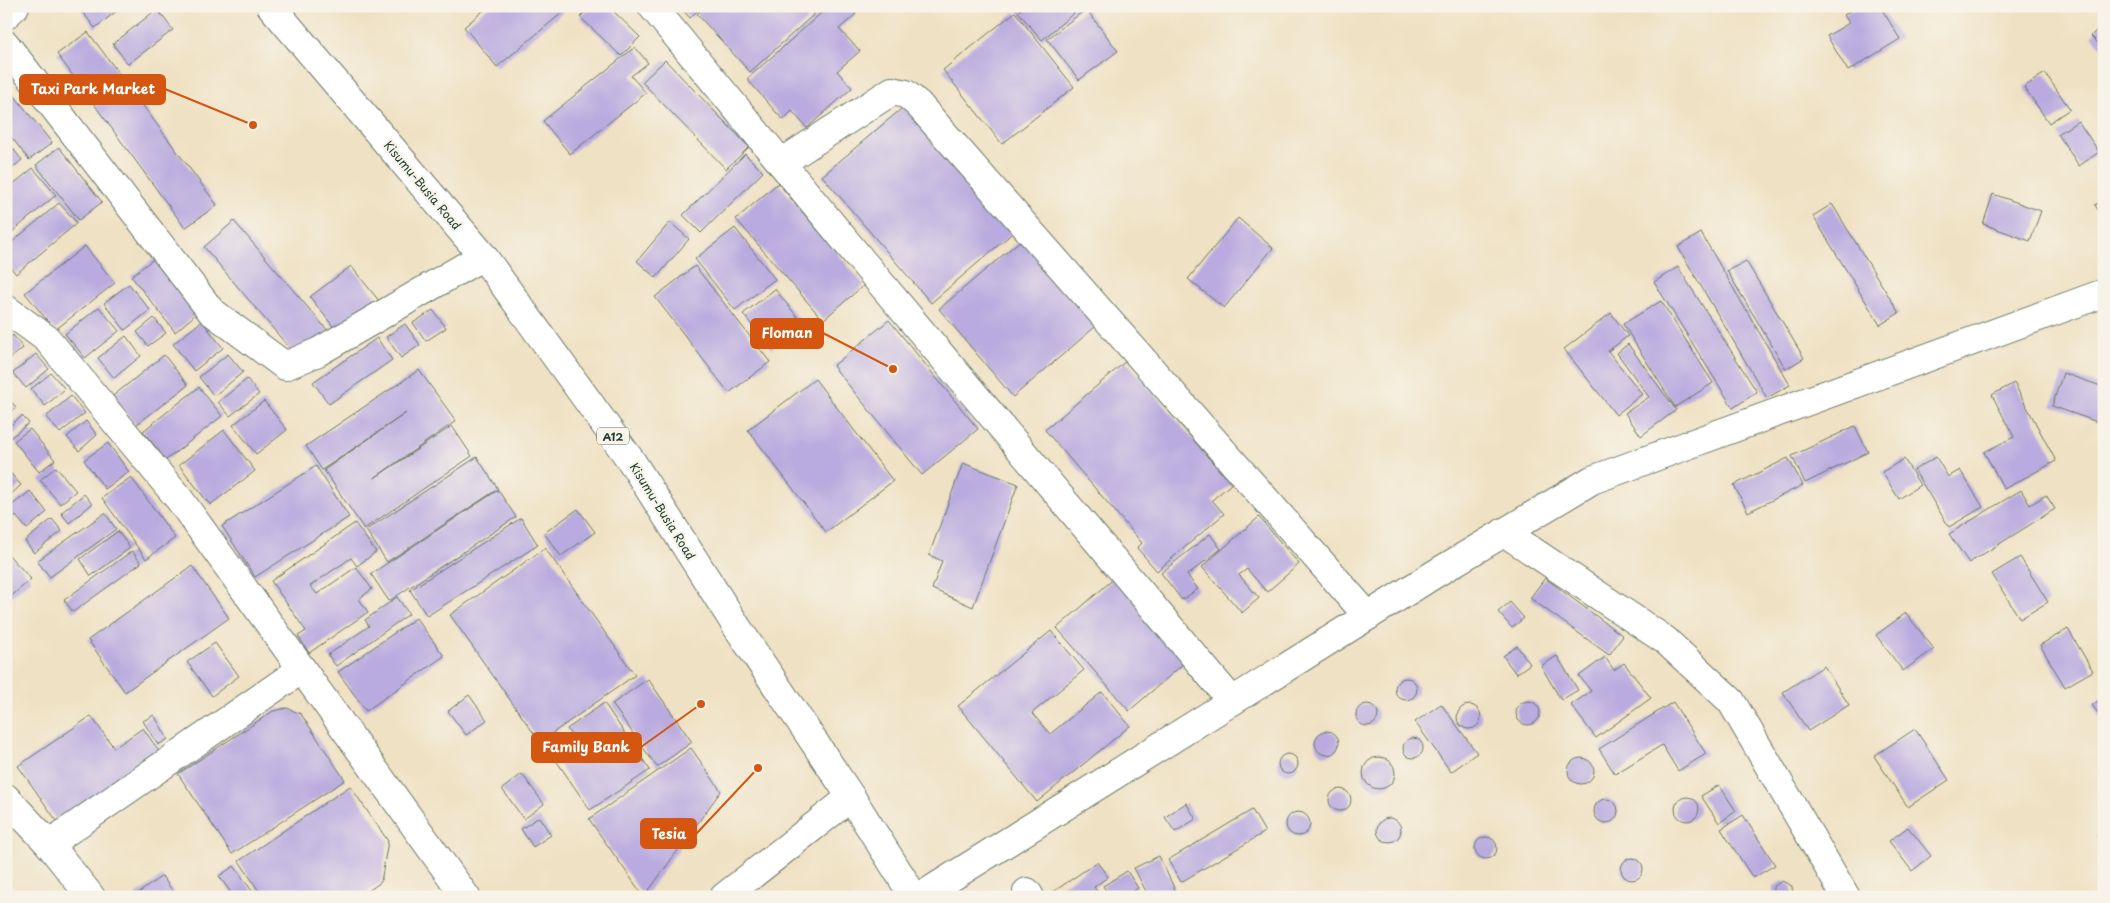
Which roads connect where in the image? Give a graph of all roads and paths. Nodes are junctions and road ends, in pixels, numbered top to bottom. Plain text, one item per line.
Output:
1 (15, 6) edge
2 (271, 6) edge
3 (652, 6) edge
4 (6, 15) edge
5 (6, 45) edge
6 (781, 163) junction
7 (483, 256) junction
8 (2104, 293) edge
9 (6, 309) edge
10 (1504, 532) junction
11 (1368, 616) junction
12 (302, 669) junction
13 (1232, 701) junction
14 (851, 797) junction
15 (6, 798) edge
16 (49, 844) junction
17 (92, 897) edge
18 (466, 897) edge
19 (724, 897) edge
20 (914, 897) edge
21 (920, 897) edge
22 (1846, 897) edge

1 - 4 main road
2 - 7 main road, Kisumu-Busia Road / A12
3 - 6 main road
5 - 7 main road
6 - 11 main road
6 - 13 main road
7 - 14 main road, Kisumu-Busia Road / A12
8 - 10 main road
9 - 12 main road
10 - 11 main road
10 - 22 main road
11 - 13 main road
12 - 16 main road
12 - 18 main road
13 - 21 main road
14 - 19 main road
14 - 20 main road, Kisumu-Busia Road / A12
15 - 16 main road
16 - 17 main road

